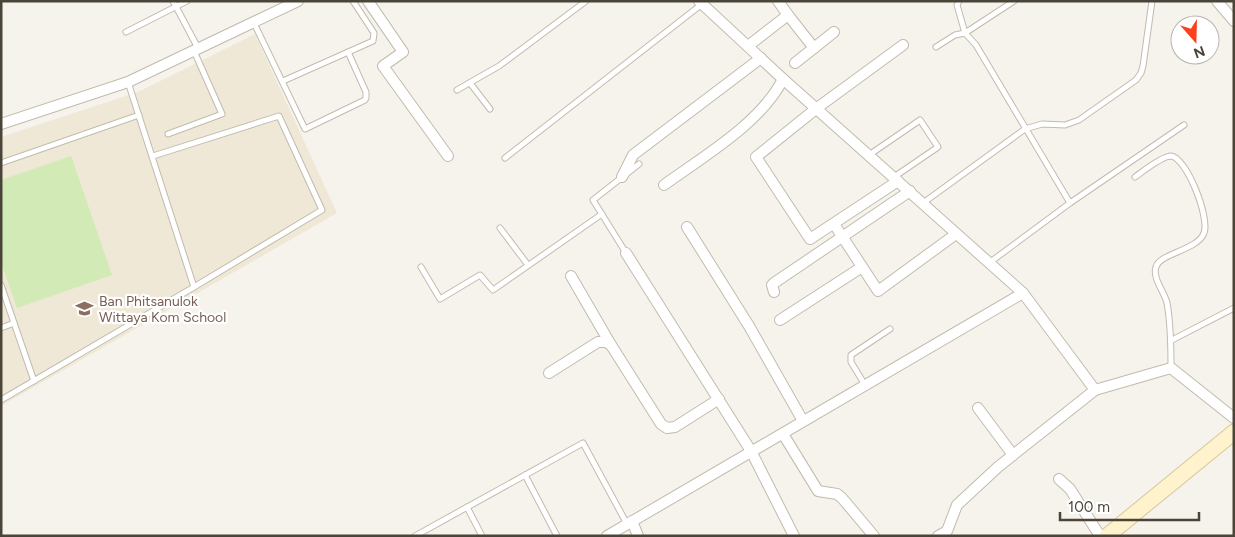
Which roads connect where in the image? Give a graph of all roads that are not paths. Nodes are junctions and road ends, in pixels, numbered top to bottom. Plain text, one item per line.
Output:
1 (186, 1) edge
2 (298, 1) edge
3 (352, 1) edge
4 (368, 1) edge
5 (586, 1) edge
6 (778, 1) edge
7 (959, 1) edge
8 (1014, 1) edge
9 (1152, 1) edge
10 (1217, 1) edge
11 (700, 3) edge
12 (174, 4) edge
13 (788, 15) junction
14 (1234, 21) edge
15 (254, 23) junction
16 (126, 32) dead end
17 (834, 32) dead end
18 (965, 33) junction
19 (903, 45) dead end
20 (748, 46) junction
21 (936, 46) dead end
22 (814, 48) junction
23 (196, 50) junction
24 (348, 52) junction
25 (761, 58) junction
26 (795, 63) dead end
27 (783, 79) junction
28 (283, 81) junction
29 (128, 82) junction
30 (470, 83) junction
31 (457, 90) dead end
32 (817, 108) junction
33 (490, 109) dead end
34 (139, 115) junction
35 (1, 124) edge
36 (1184, 125) dead end
37 (1025, 129) junction
38 (168, 134) dead end
39 (869, 155) junction
40 (152, 156) junction
41 (448, 156) dead end
42 (505, 158) dead end
43 (1, 163) edge
44 (640, 164) dead end
45 (622, 177) junction
46 (1135, 177) dead end
47 (896, 179) junction
48 (664, 185) dead end
49 (910, 191) junction
50 (922, 203) junction
51 (1070, 203) junction
52 (602, 214) junction
53 (834, 224) junction
54 (687, 227) dead end
55 (500, 228) dead end
56 (956, 234) junction
57 (842, 236) junction
58 (626, 253) joint
59 (990, 263) junction
60 (528, 265) junction
61 (421, 267) dead end
62 (862, 267) junction
63 (571, 276) dead end
64 (1, 285) edge
65 (194, 287) junction
66 (774, 292) dead end
67 (1023, 294) junction
68 (1234, 308) edge
69 (780, 320) dead end
70 (14, 323) junction
71 (1, 328) edge
72 (890, 329) dead end
73 (1172, 340) junction
74 (611, 345) junction
75 (1171, 368) junction
76 (549, 373) dead end
77 (34, 381) junction
78 (865, 385) junction
79 (1095, 390) junction
80 (718, 399) junction
81 (1, 400) edge
82 (978, 408) dead end
83 (1234, 418) edge
84 (803, 421) junction
85 (1234, 432) edge
86 (783, 434) junction
87 (751, 452) junction
88 (1013, 455) junction
89 (525, 475) junction
90 (1059, 479) dead end
91 (467, 507) junction
92 (629, 523) junction
93 (416, 536) edge
94 (482, 536) edge
95 (557, 536) edge
96 (607, 536) edge
97 (638, 536) edge
98 (794, 536) edge
99 (874, 536) edge
100 (938, 536) edge
101 (1100, 536) edge
102 (1107, 536) edge

1 - 12 lane
2 - 15 street
3 - 24 lane
4 - 41 street
5 - 30 lane
6 - 13 street
7 - 18 lane
8 - 18 lane
9 - 37 lane
10 - 14 street
11 - 20 street
11 - 42 lane
12 - 16 lane
12 - 23 lane
13 - 20 street
13 - 22 street
15 - 23 street
15 - 28 lane
17 - 22 street
18 - 21 lane
18 - 37 lane
19 - 32 street
20 - 25 street
22 - 26 street
23 - 29 street
23 - 38 lane
24 - 28 lane
24 - 28 lane
25 - 27 street
25 - 45 street
27 - 32 street
27 - 48 street
29 - 34 lane
29 - 35 street
30 - 31 lane
30 - 33 lane
32 - 39 street
32 - 53 street
34 - 40 lane
34 - 43 lane
36 - 51 lane
37 - 50 lane
37 - 51 lane
39 - 47 street
39 - 47 lane
40 - 65 lane
40 - 65 lane
44 - 45 lane
45 - 52 lane
46 - 73 lane
47 - 49 street
47 - 53 street
49 - 50 street
49 - 57 street
50 - 56 street
51 - 59 lane
52 - 58 lane
52 - 60 lane
53 - 57 street
54 - 84 street
55 - 60 lane
56 - 59 street
56 - 62 street
57 - 62 street
57 - 66 street
58 - 80 street
59 - 67 street
60 - 61 lane
62 - 69 street
63 - 74 street
64 - 70 lane
65 - 77 lane
67 - 78 street
67 - 79 street
68 - 73 lane
70 - 71 lane
70 - 77 lane
72 - 78 lane
73 - 75 lane
74 - 76 street
74 - 80 street
75 - 79 street
75 - 83 street
77 - 81 lane
78 - 84 street
79 - 88 street
80 - 87 street
82 - 88 street
84 - 86 street
85 - 102 main road
86 - 87 street
86 - 99 street
87 - 92 street
87 - 98 street
88 - 100 street
89 - 91 lane
89 - 92 lane
89 - 95 lane
90 - 101 street
91 - 93 lane
91 - 94 lane
92 - 96 street
92 - 97 street

